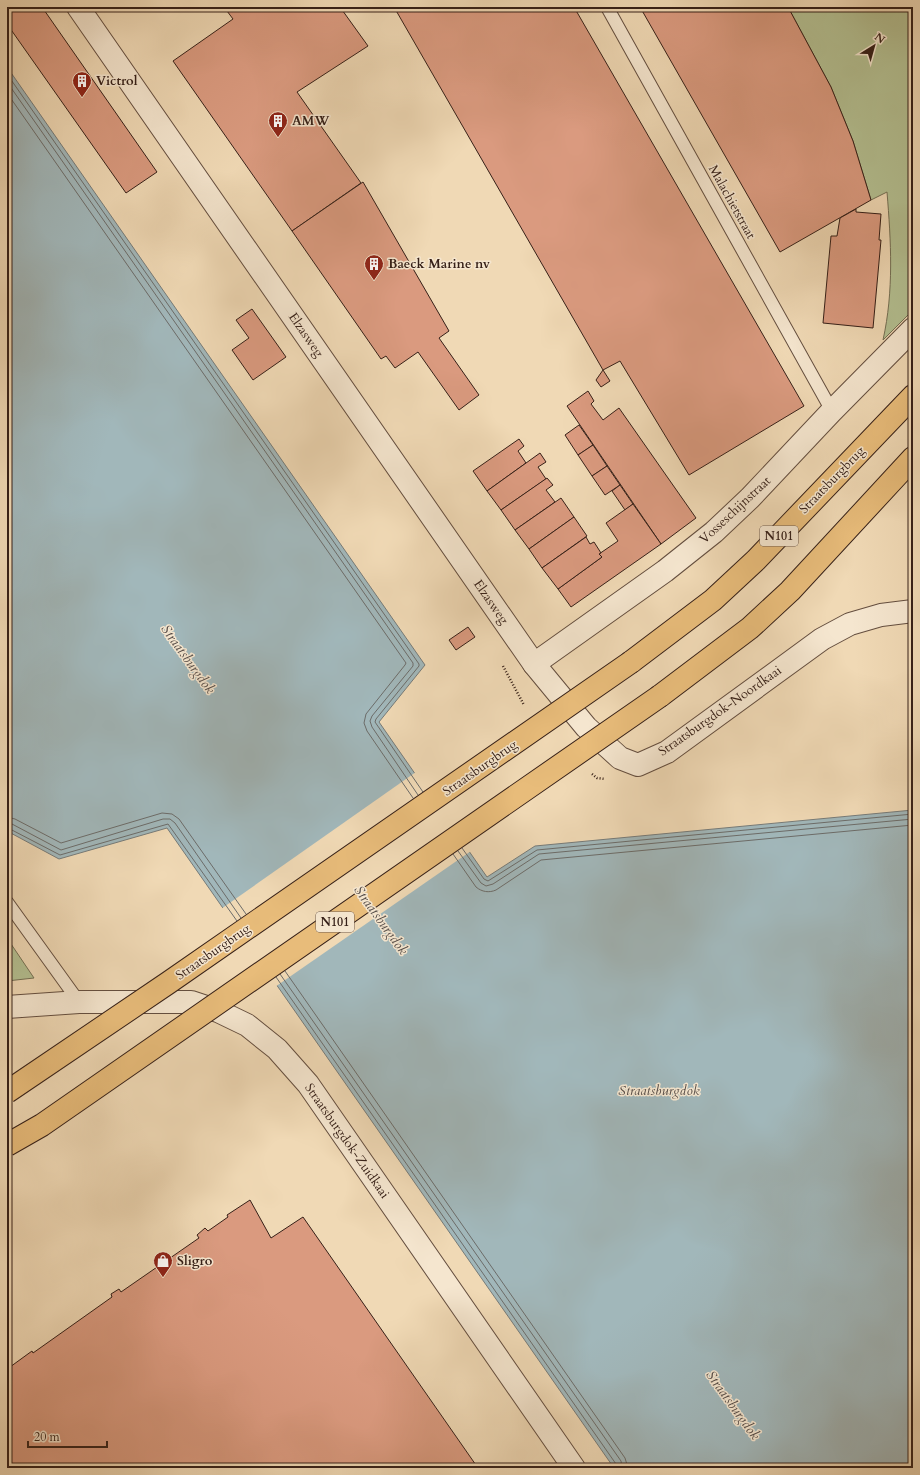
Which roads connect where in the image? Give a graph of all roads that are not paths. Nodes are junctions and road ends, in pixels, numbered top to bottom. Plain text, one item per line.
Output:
1 (78, 7) edge
2 (607, 7) edge
3 (913, 329) edge
4 (913, 396) edge
5 (832, 410) junction
6 (913, 458) edge
7 (913, 611) edge
8 (534, 664) junction
9 (7, 902) edge
10 (79, 1002) junction
11 (7, 1006) edge
12 (7, 1092) edge
13 (7, 1145) edge
14 (574, 1468) edge

1 - 8 street, Elzasweg
2 - 5 lane, Malachietstraat
3 - 5 street, Vosseschijnstraat
4 - 12 main road, Straatsburgbrug / N101, bridge
5 - 8 street, Vosseschijnstraat
6 - 13 main road, N101, bridge
7 - 8 street, Straatsburgdok-Noordkaai
9 - 10 lane
10 - 11 street, Straatsburgdok-Zuidkaai
10 - 14 street, Straatsburgdok-Zuidkaai

